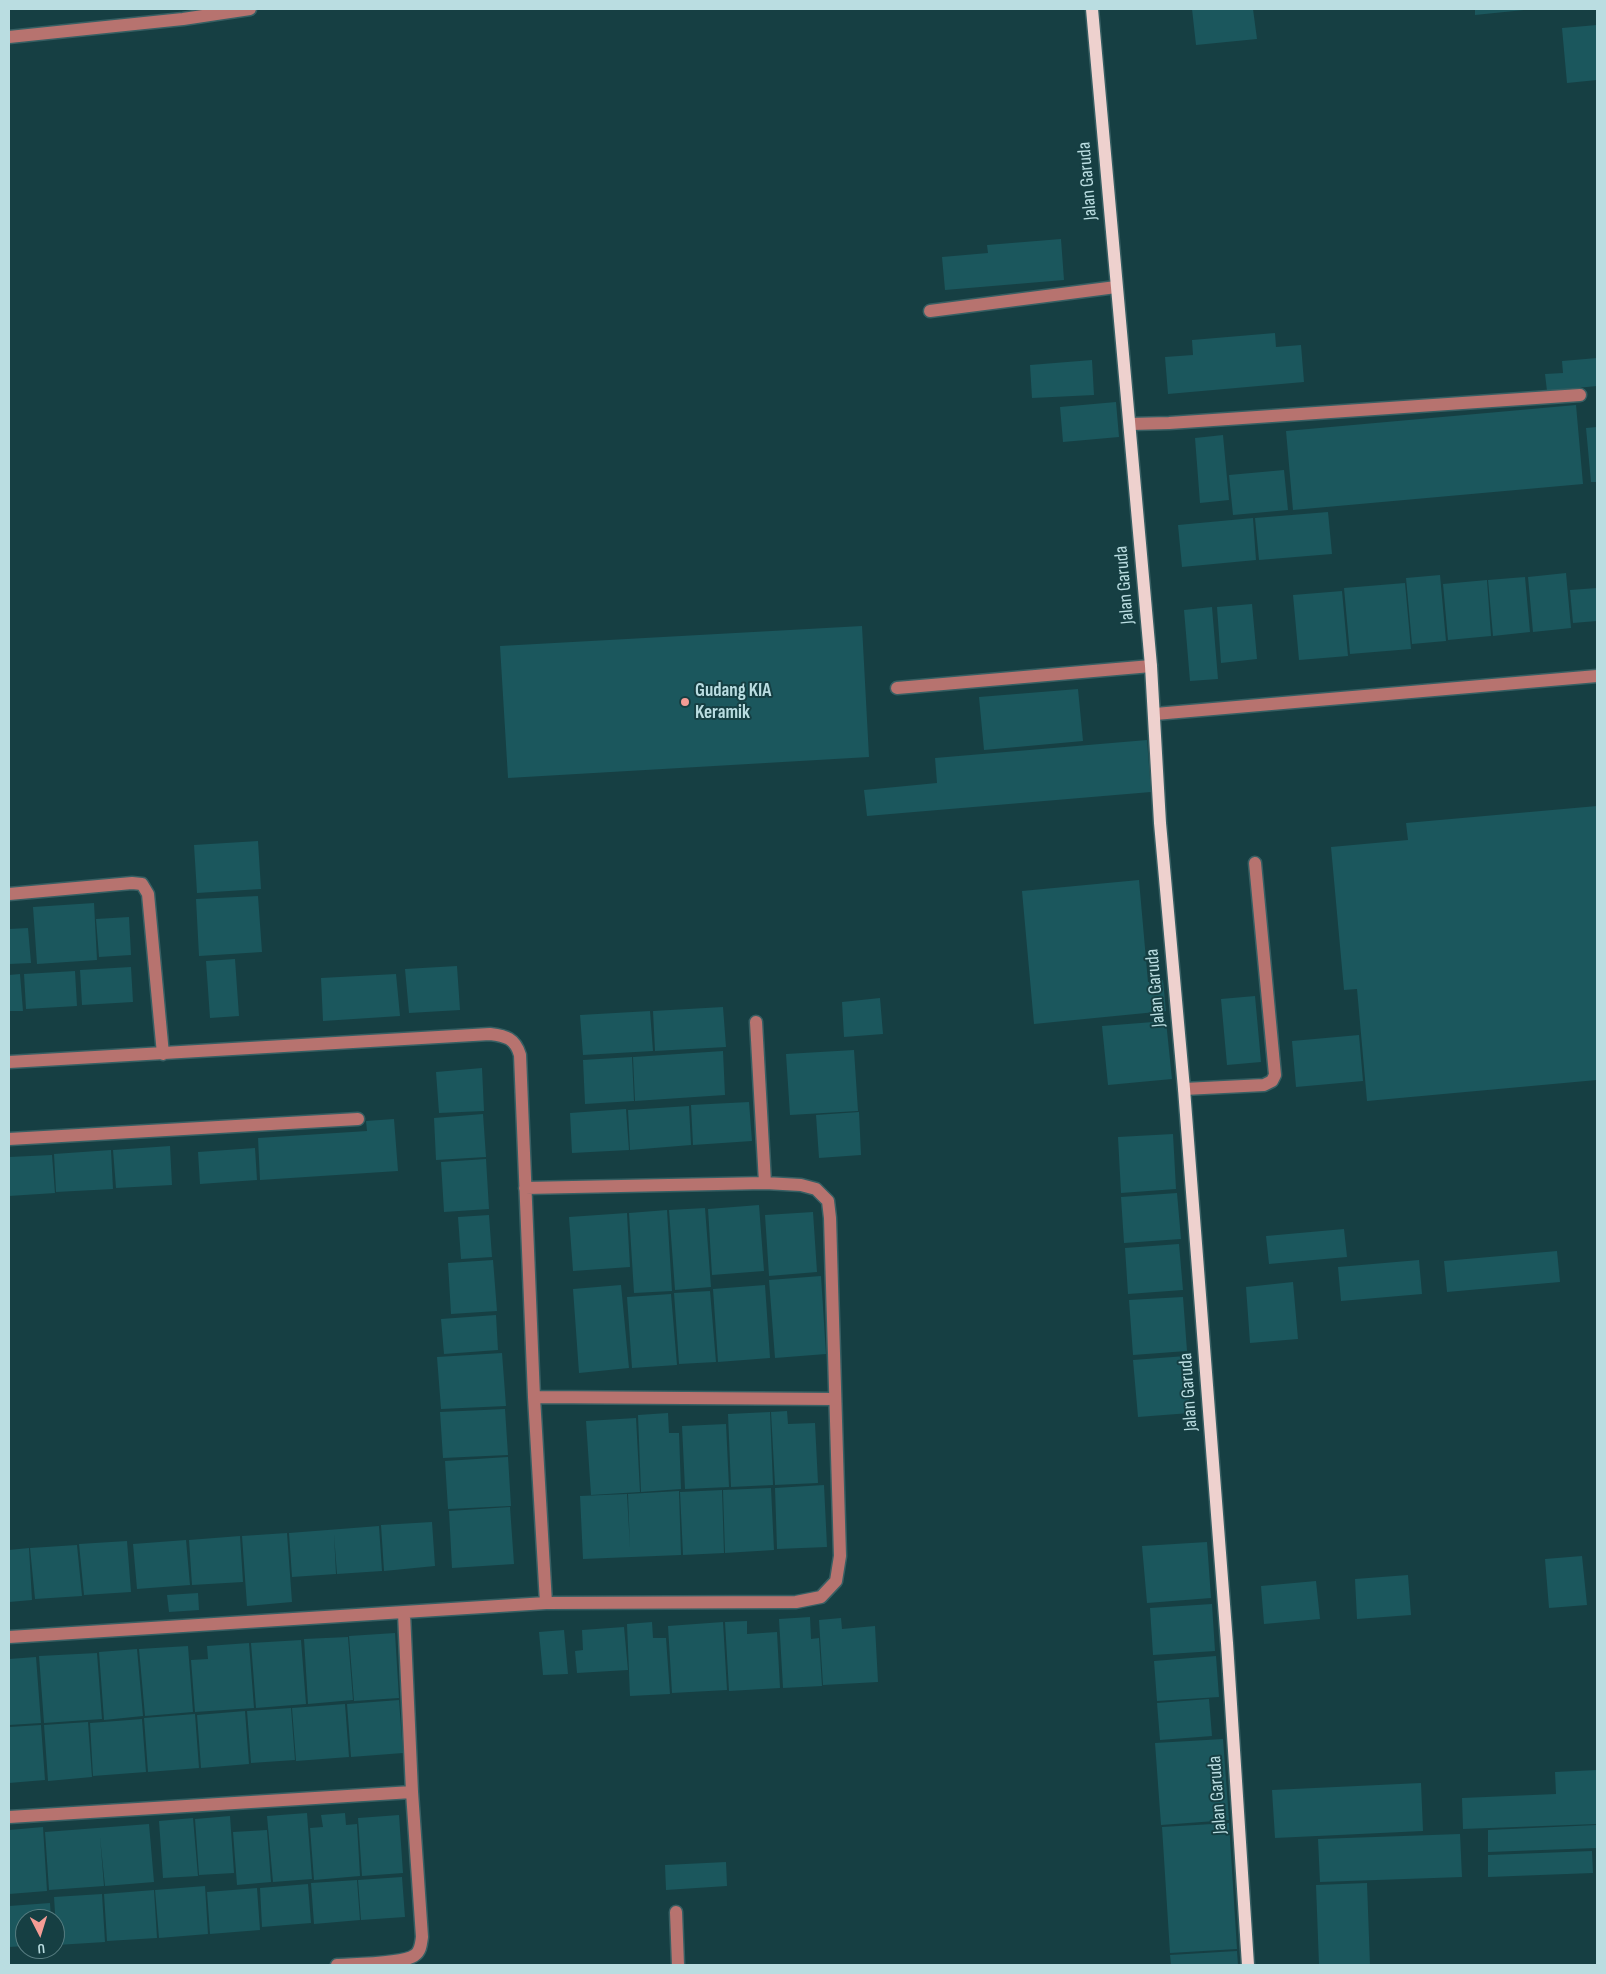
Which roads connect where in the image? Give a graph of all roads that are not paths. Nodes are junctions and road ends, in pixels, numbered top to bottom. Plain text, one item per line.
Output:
1 (250, 9) edge
2 (1092, 9) edge
3 (9, 37) edge
4 (1116, 288) junction
5 (930, 311) dead end
6 (1580, 395) dead end
7 (1130, 424) junction
8 (1151, 666) junction
9 (1597, 676) edge
10 (896, 688) dead end
11 (1155, 714) junction
12 (1255, 863) dead end
13 (9, 894) edge
14 (756, 1022) dead end
15 (163, 1054) junction
16 (9, 1062) edge
17 (1184, 1089) junction
18 (358, 1119) dead end
19 (9, 1139) edge
20 (766, 1183) junction
21 (525, 1188) junction
22 (534, 1397) junction
23 (835, 1400) junction
24 (546, 1603) junction
25 (404, 1613) junction
26 (9, 1637) edge
27 (412, 1792) junction
28 (9, 1817) edge
29 (676, 1912) dead end
30 (337, 1965) edge
31 (678, 1965) edge
32 (1248, 1965) edge

1 - 3 street
2 - 4 main road, Jalan Garuda
4 - 5 street
4 - 7 main road, Jalan Garuda
6 - 7 street
7 - 8 main road, Jalan Garuda
8 - 10 street
8 - 11 main road, Jalan Garuda
9 - 11 street
11 - 17 main road, Jalan Garuda
12 - 17 street
13 - 15 street
14 - 20 street
15 - 16 street
15 - 21 street
17 - 32 main road, Jalan Garuda
18 - 19 street
20 - 21 street
20 - 23 street
21 - 22 street
22 - 23 street
22 - 24 street
23 - 24 street
24 - 25 street
25 - 26 street
25 - 27 street
27 - 28 street
27 - 30 street
29 - 31 street

